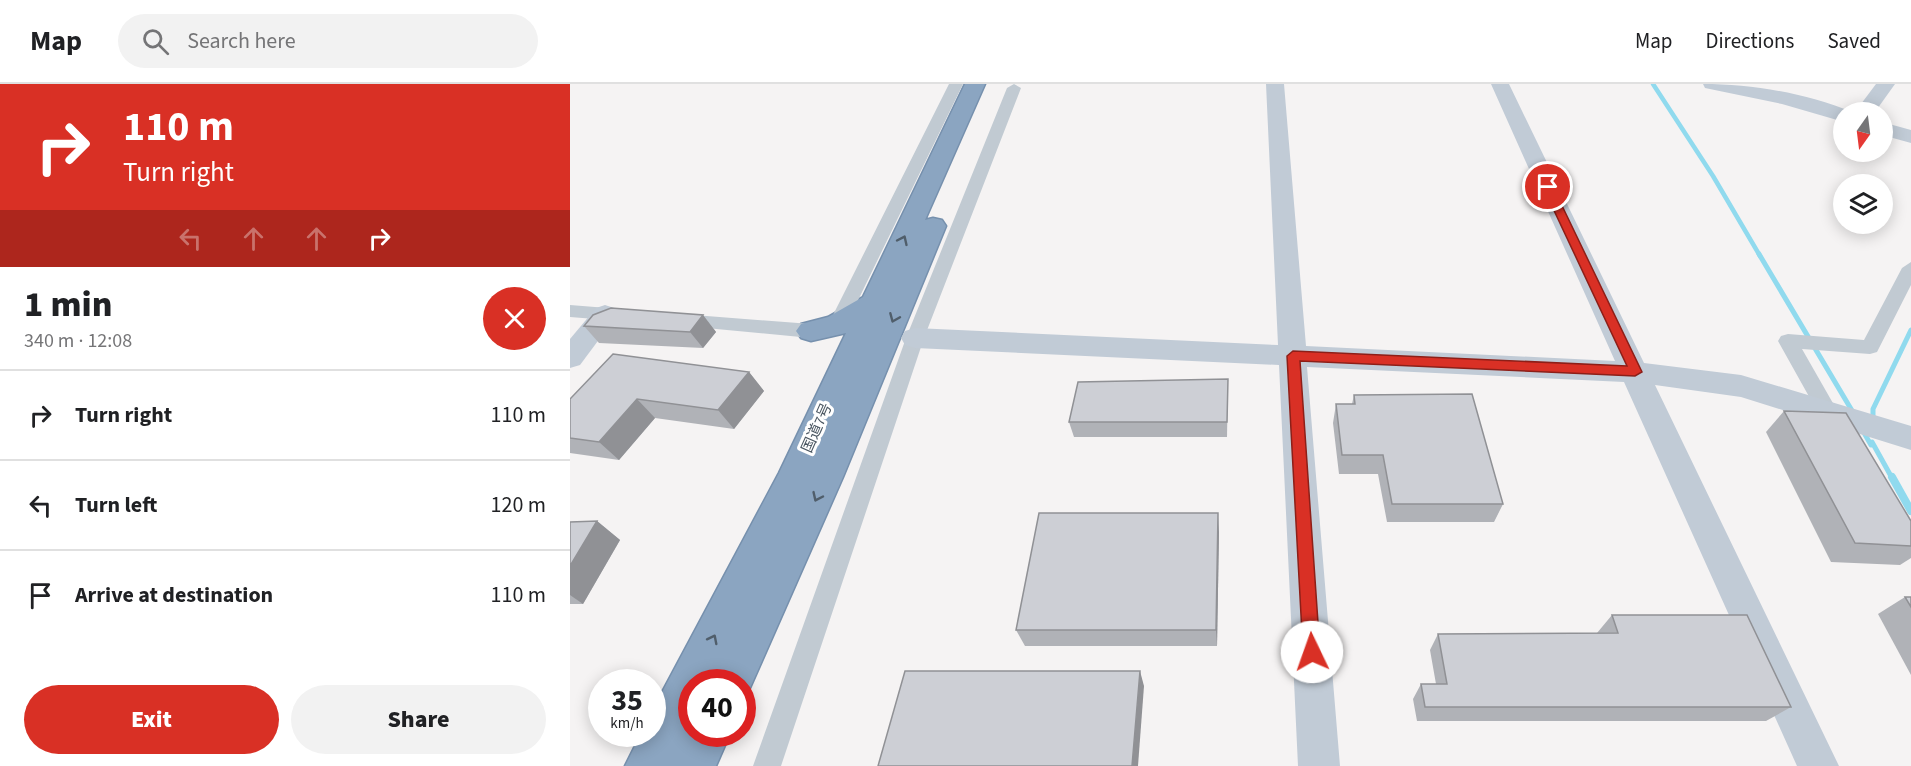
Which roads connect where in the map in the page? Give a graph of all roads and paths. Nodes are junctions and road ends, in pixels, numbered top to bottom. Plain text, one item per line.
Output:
1 (956, 84) edge
2 (1275, 84) edge
3 (1500, 84) edge
4 (1712, 84) edge
5 (1886, 84) edge
6 (995, 86) edge
7 (1872, 102) edge
8 (1833, 113) edge
9 (1893, 132) edge
10 (1911, 138) edge
11 (1911, 268) edge
12 (874, 303) junction
13 (570, 311) edge
14 (605, 314) junction
15 (639, 316) edge
16 (662, 318) edge
17 (824, 328) junction
18 (915, 338) junction
19 (1293, 356) junction
20 (570, 358) edge
21 (843, 369) junction
22 (1635, 372) junction
23 (1837, 415) junction
24 (1908, 437) edge
25 (737, 669) edge
26 (702, 747) edge
27 (648, 766) edge
28 (693, 766) edge
29 (767, 766) edge
30 (1319, 766) edge
31 (1818, 766) edge

1 - 17 street
2 - 19 street
3 - 22 street
4 - 8 street
5 - 7 street
12 -> 6 highway, 国道7号
6 - 18 street
6 -> 25 highway, 国道7号
9 - 10 street
11 - 23 street
12 - 17 highway
12 - 21 highway, 国道7号
13 - 14 street
14 - 15 street
14 - 20 street
16 - 17 street
17 - 21 highway
18 - 19 street
18 - 29 street
19 - 22 street
19 - 30 street
27 -> 21 highway, 国道7号
22 - 23 street
22 - 31 street
23 - 24 street
26 - 28 highway

